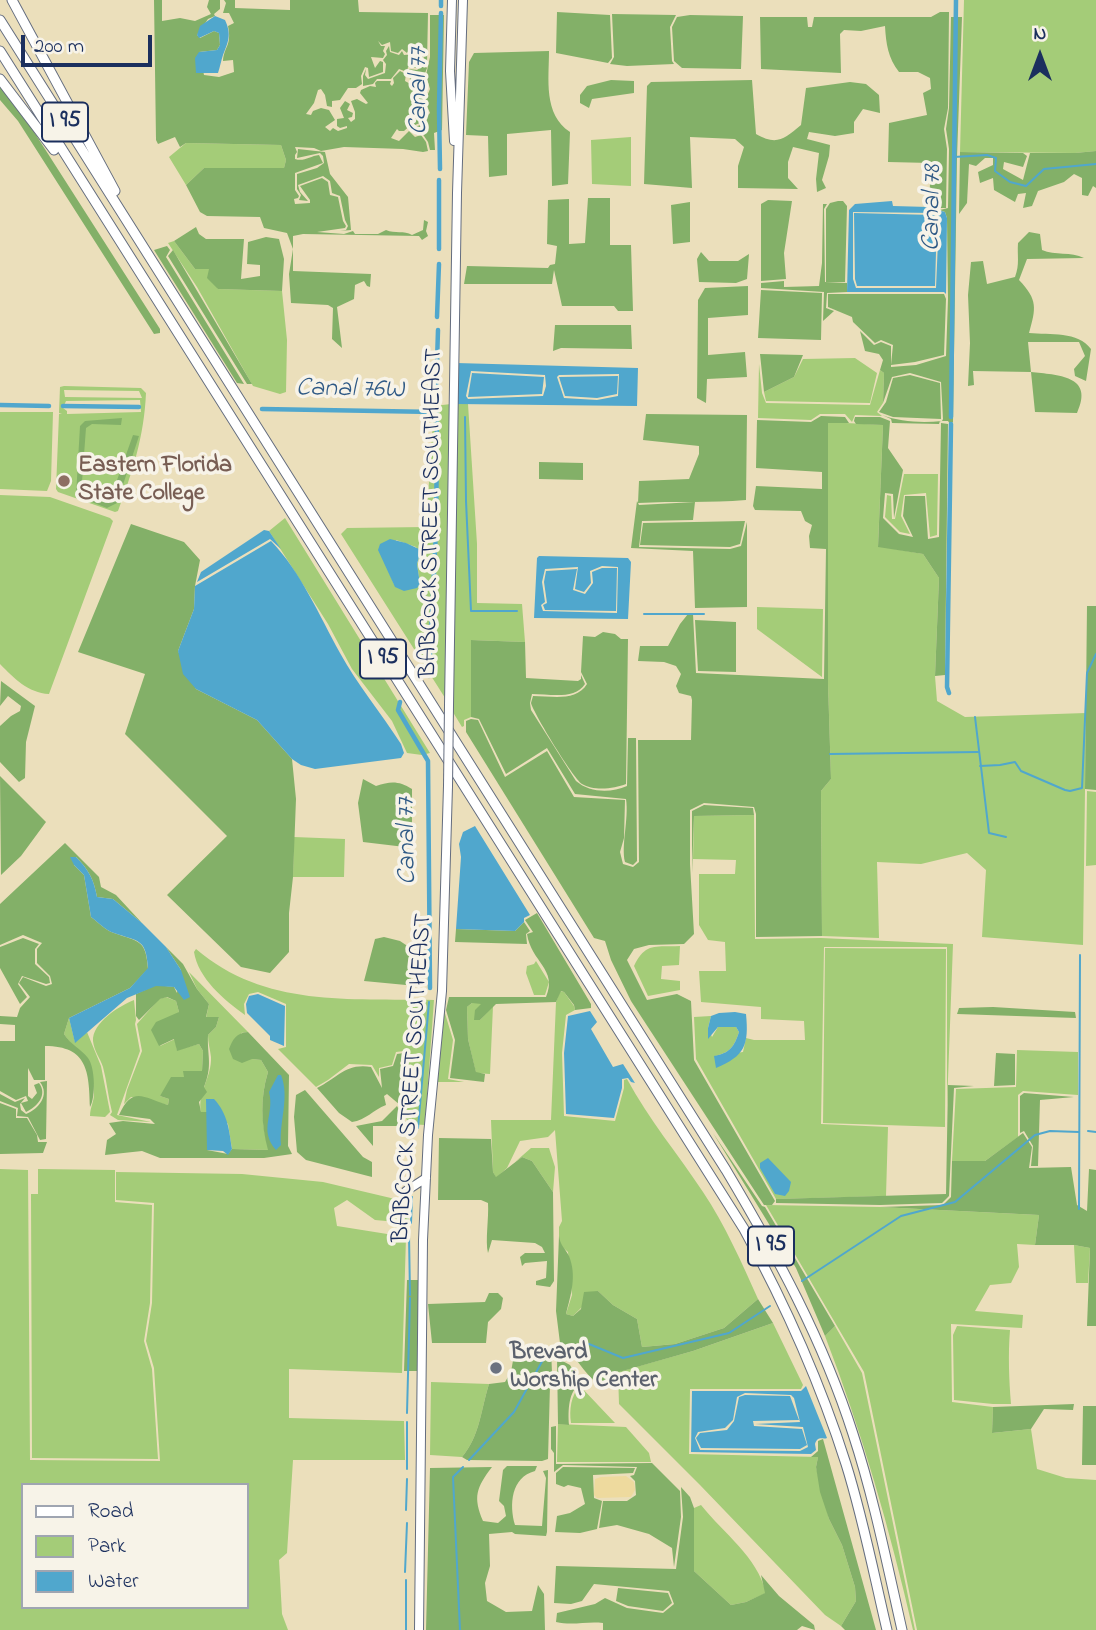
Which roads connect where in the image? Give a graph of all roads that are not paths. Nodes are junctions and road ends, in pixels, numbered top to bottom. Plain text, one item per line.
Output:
1 (12, 0) edge
2 (452, 0) edge
3 (463, 0) edge
4 (0, 20) edge
5 (0, 51) edge
6 (0, 79) edge
7 (457, 193) junction
8 (130, 225) junction
9 (117, 240) junction
10 (426, 1178) junction
11 (406, 1191) dead end
12 (419, 1630) edge
13 (887, 1630) edge
14 (902, 1630) edge

1 - 8 highway
2 - 7 main road, BABCOCK STREET SOUTHEAST
3 - 7 main road, BABCOCK STREET SOUTHEAST
4 - 8 highway, I 95
5 - 9 highway, I 95
6 - 9 highway
7 - 10 main road, BABCOCK STREET SOUTHEAST, bridge
8 - 14 highway, I 95
9 - 13 highway, I 95
10 - 11 main road
10 - 12 main road, BABCOCK STREET SOUTHEAST

